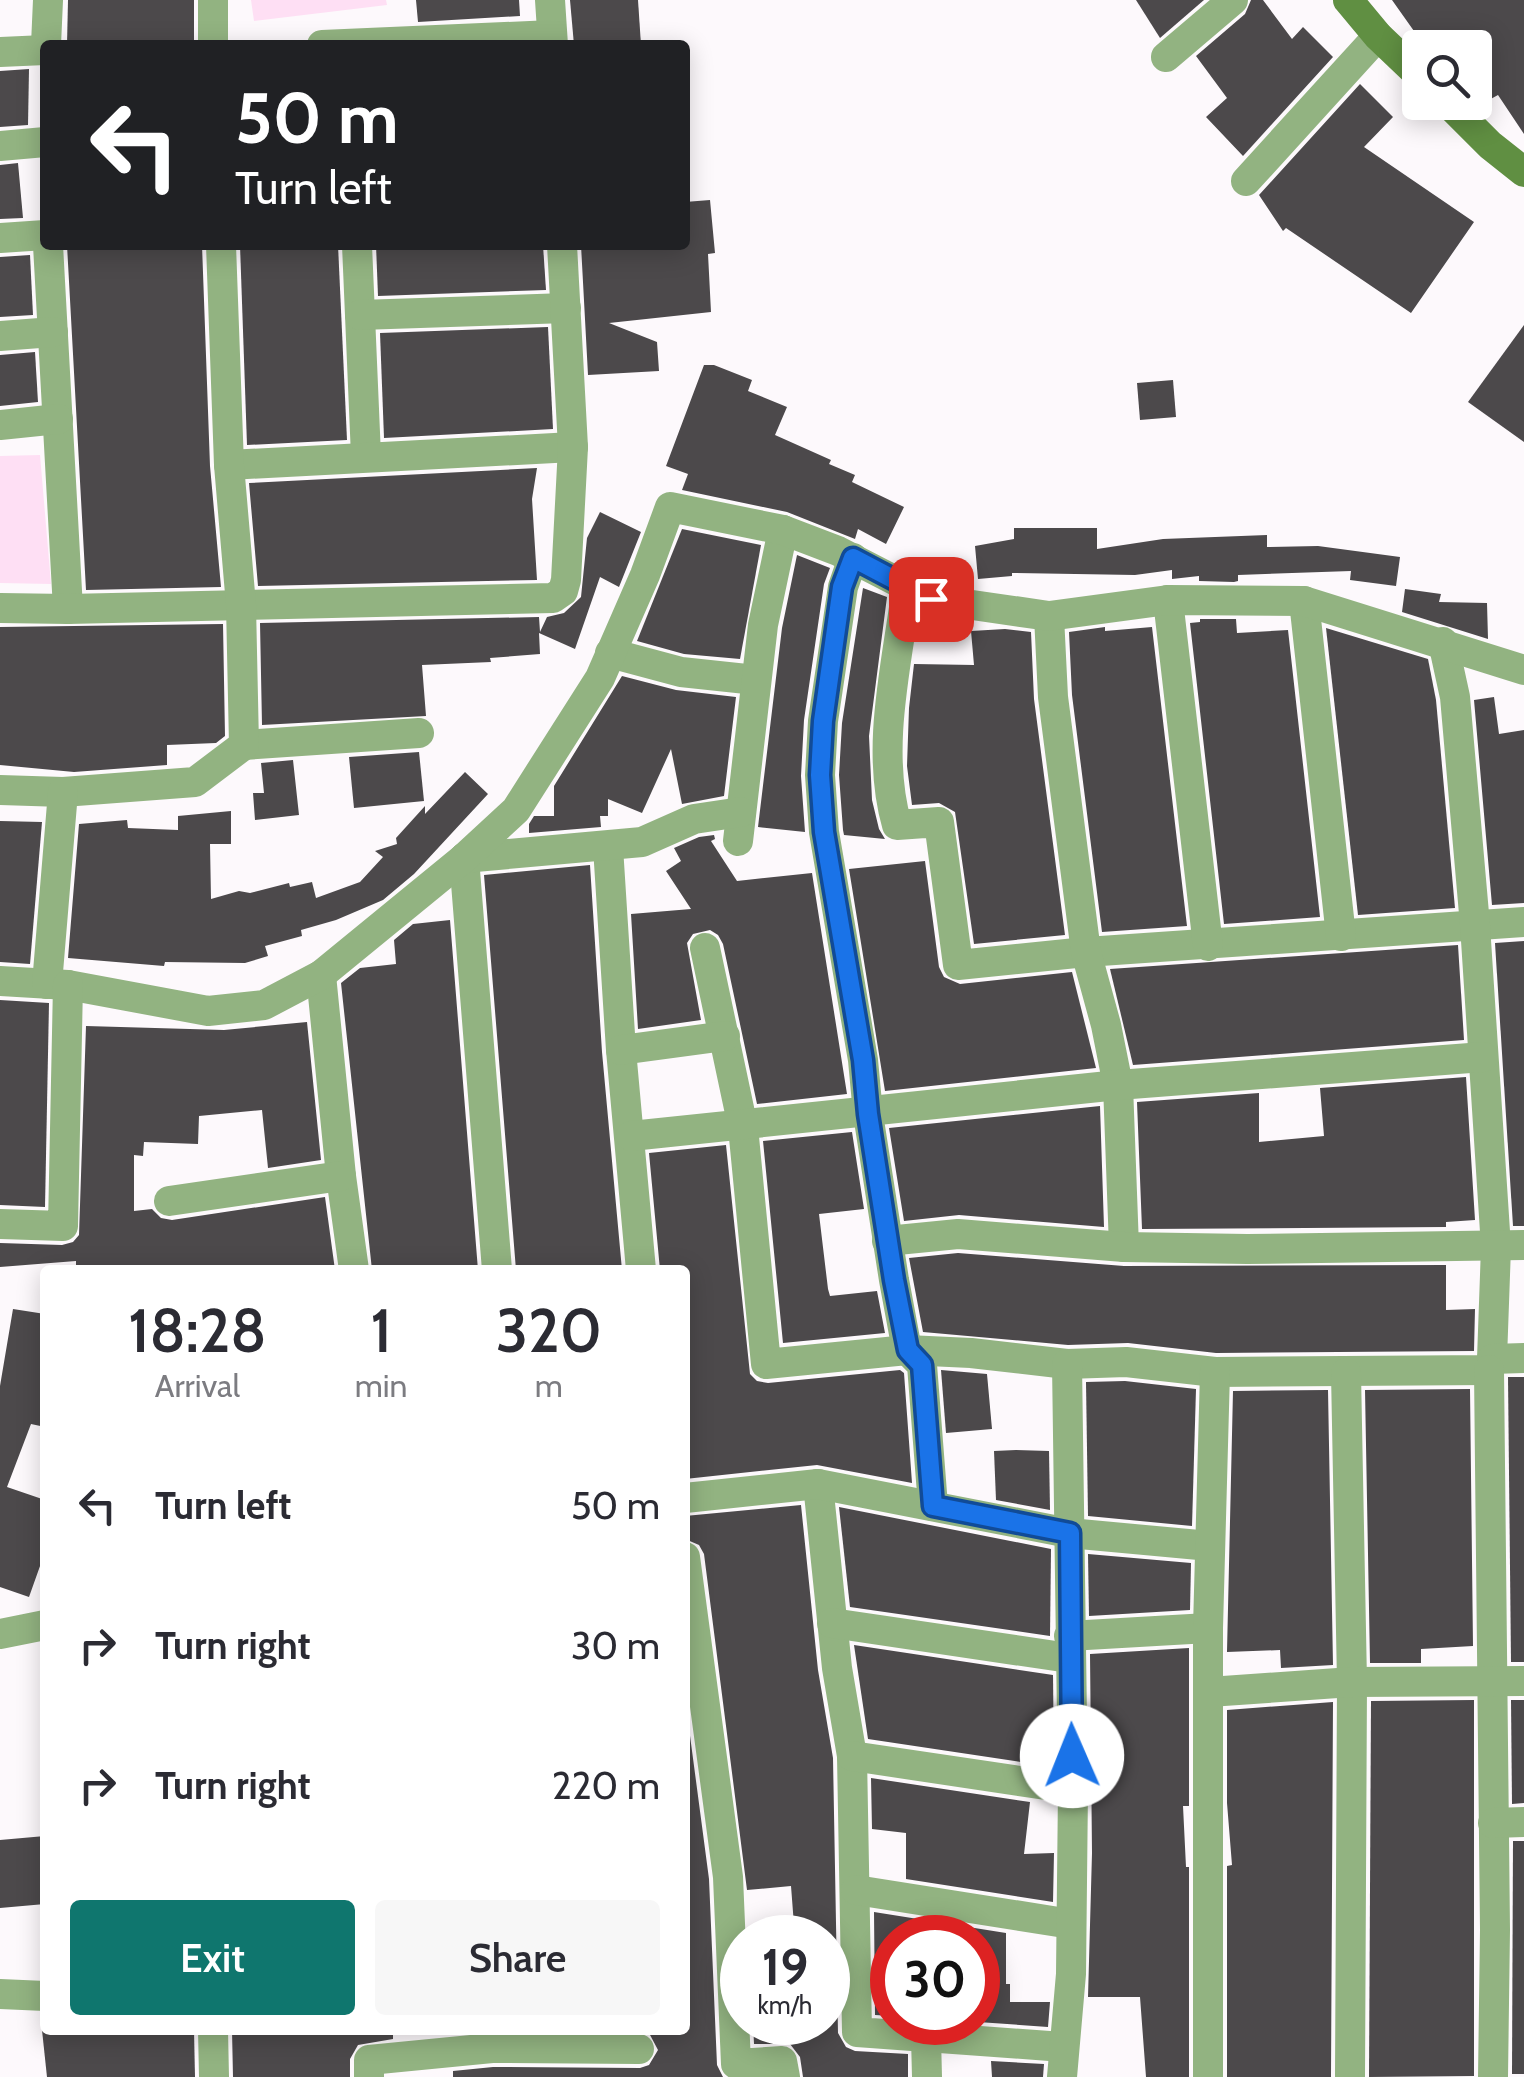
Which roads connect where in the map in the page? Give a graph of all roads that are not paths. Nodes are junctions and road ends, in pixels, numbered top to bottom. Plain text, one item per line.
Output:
1 (48, 0) edge
2 (213, 0) edge
3 (550, 0) edge
4 (1233, 0) edge
5 (1348, 0) edge
6 (1378, 36) junction
7 (46, 40) edge
8 (213, 40) edge
9 (552, 40) edge
10 (40, 48) edge
11 (0, 52) edge
12 (1166, 57) dead end
13 (1402, 59) edge
14 (1468, 120) edge
15 (40, 142) edge
16 (0, 146) edge
17 (1519, 162) edge
18 (1246, 180) dead end
19 (40, 234) edge
20 (0, 238) edge
21 (48, 250) edge
22 (221, 250) edge
23 (357, 250) edge
24 (562, 250) edge
25 (566, 308) junction
26 (360, 315) junction
27 (53, 332) junction
28 (0, 336) edge
29 (58, 419) junction
30 (0, 425) edge
31 (572, 447) junction
32 (366, 456) junction
33 (229, 465) junction
34 (783, 530) junction
35 (853, 558) junction
36 (907, 587) junction
37 (1168, 600) junction
38 (1304, 600) junction
39 (241, 605) junction
40 (0, 608) edge
41 (68, 609) junction
42 (1048, 616) junction
43 (1442, 642) junction
44 (610, 652) junction
45 (1524, 670) edge
46 (756, 680) junction
47 (419, 733) dead end
48 (244, 745) junction
49 (0, 790) edge
50 (63, 792) junction
51 (608, 847) junction
52 (464, 858) junction
53 (1524, 922) edge
54 (1475, 925) junction
55 (1342, 936) junction
56 (1208, 946) junction
57 (705, 948) dead end
58 (1086, 952) junction
59 (321, 975) junction
60 (0, 981) edge
61 (58, 984) junction
62 (725, 1036) junction
63 (621, 1050) junction
64 (1484, 1057) junction
65 (1118, 1085) junction
66 (868, 1114) junction
67 (743, 1127) junction
68 (630, 1136) junction
69 (341, 1176) junction
70 (169, 1201) dead end
71 (0, 1224) edge
72 (887, 1241) junction
73 (1510, 1246) edge
74 (1124, 1247) junction
75 (353, 1265) edge
76 (498, 1265) edge
77 (642, 1265) edge
78 (908, 1350) junction
79 (1524, 1358) edge
80 (1068, 1364) junction
81 (1490, 1364) junction
82 (1215, 1372) junction
83 (1346, 1373) junction
84 (818, 1484) junction
85 (690, 1497) edge
86 (933, 1506) junction
87 (1070, 1533) junction
88 (1210, 1546) junction
89 (690, 1595) edge
90 (832, 1624) junction
91 (40, 1626) edge
92 (1208, 1628) junction
93 (0, 1634) edge
94 (1069, 1647) junction
95 (1352, 1682) junction
96 (1493, 1682) junction
97 (1524, 1682) edge
98 (1210, 1692) junction
99 (852, 1756) junction
100 (1073, 1789) junction
101 (1524, 1822) edge
102 (1492, 1824) junction
103 (856, 1890) junction
104 (1071, 1924) junction
105 (1524, 1958) edge
106 (1493, 1959) junction
107 (0, 1994) edge
108 (40, 1996) edge
109 (870, 2033) edge
110 (214, 2035) edge
111 (926, 2045) edge
112 (970, 2045) edge
113 (639, 2049) dead end
114 (1063, 2062) edge
115 (214, 2077) edge
116 (369, 2077) edge
117 (785, 2077) edge
118 (927, 2077) edge
119 (1208, 2077) edge
120 (1350, 2077) edge
121 (1493, 2077) edge

1 - 7 street
2 - 8 street
3 - 9 street
4 - 12 street
5 - 6 main road
6 - 13 main road
6 - 18 street
10 - 11 street
14 - 17 main road
15 - 16 street
19 - 20 street
21 - 27 street
22 - 33 street
23 - 26 street
24 - 25 street
25 - 26 street
25 - 31 street
26 - 32 street
27 - 28 street
27 - 29 street
29 - 30 street
29 - 41 street
31 - 32 street
31 - 39 street
32 - 33 street
33 - 39 street
34 - 35 street
34 - 44 street
34 - 46 street
35 - 36 street
35 - 66 street
36 - 42 street
36 - 58 street
37 - 38 street
37 - 42 street
37 - 56 street
38 - 43 street
38 - 55 street
39 - 41 street
39 - 48 street
40 - 41 street
42 - 58 street
43 - 45 street
43 - 54 street
44 - 46 street
44 - 52 street
46 - 51 street
47 - 48 street
48 - 50 street
49 - 50 street
50 - 61 street
51 - 52 street
51 - 63 street
52 - 59 street
52 - 76 street
53 - 54 street
54 - 55 street
54 - 64 street
55 - 56 street
56 - 58 street
57 - 62 street
58 - 65 street
59 - 61 street
59 - 69 street
60 - 61 street
61 - 71 street
62 - 63 street
62 - 67 street
63 - 68 street
64 - 65 street
64 - 73 street
65 - 66 street
65 - 74 street
66 - 67 street
66 - 72 street
67 - 68 street
67 - 78 street
68 - 77 street
69 - 70 street
69 - 75 street
72 - 74 street
72 - 78 street
73 - 74 street
73 - 81 street
78 - 80 street
78 - 86 street
79 - 81 street
80 - 82 street
80 - 87 street
81 - 83 street
81 - 96 street
82 - 83 street
82 - 88 street
83 - 95 street
84 - 85 street
84 - 86 street
84 - 90 street
86 - 87 street
87 - 88 street
87 - 94 street
88 - 92 street
89 - 117 street
90 - 94 street
90 - 99 street
91 - 93 street
92 - 94 street
92 - 98 street
94 - 100 street
95 - 96 street
95 - 98 street
95 - 120 street
96 - 97 street
96 - 102 street
98 - 119 street
99 - 100 street
99 - 103 street
100 - 104 street
101 - 102 street
102 - 106 street
103 - 104 street
103 - 109 street
104 - 114 street
105 - 106 street
106 - 121 street
107 - 108 street
110 - 115 street
111 - 118 street
112 - 114 street
113 - 116 street

